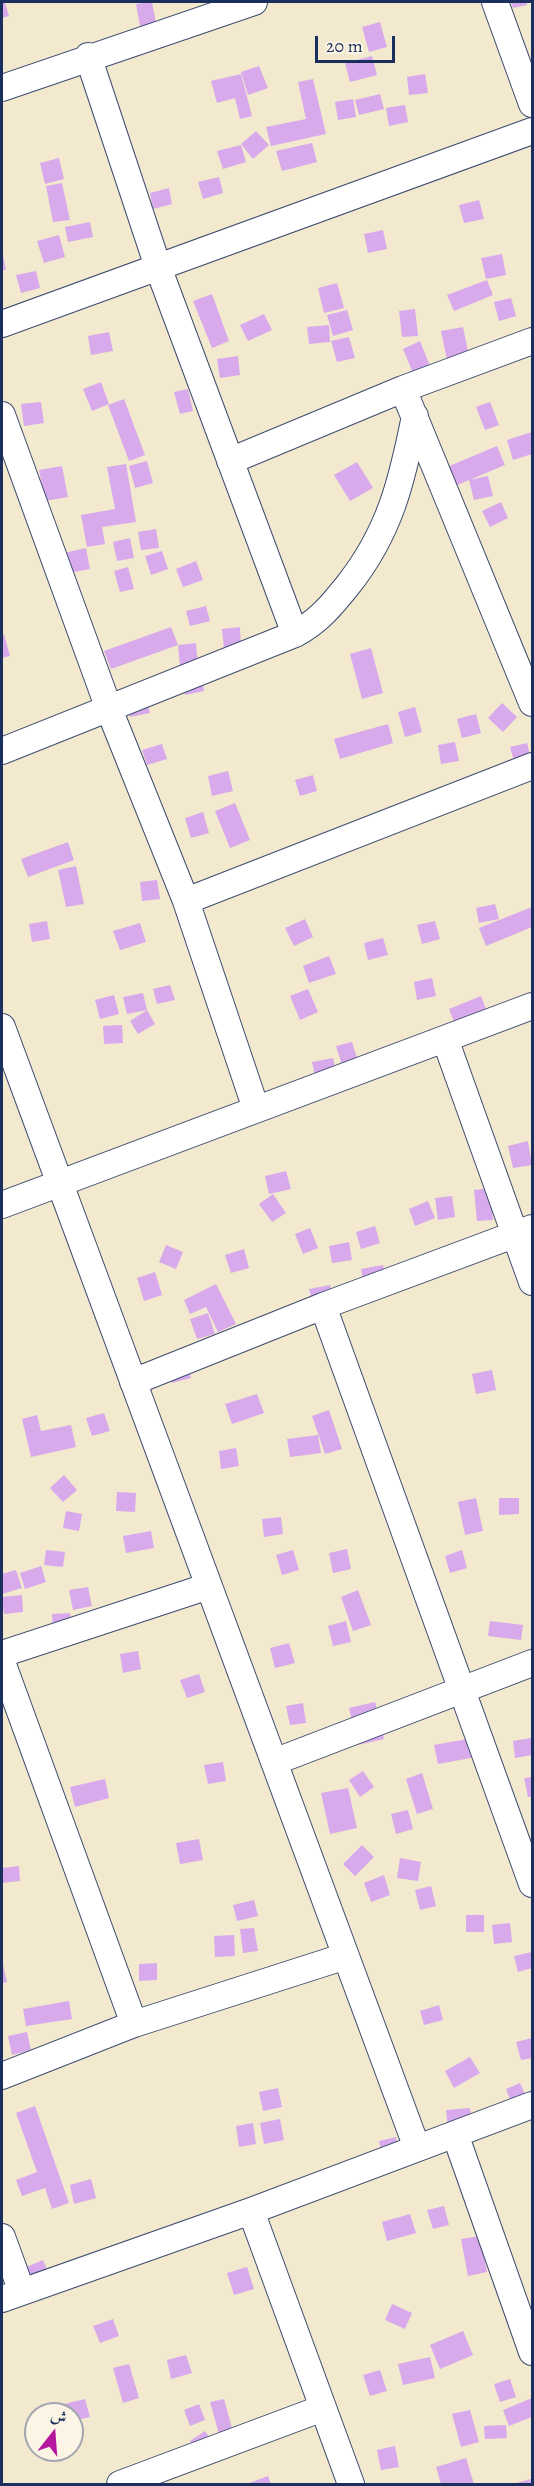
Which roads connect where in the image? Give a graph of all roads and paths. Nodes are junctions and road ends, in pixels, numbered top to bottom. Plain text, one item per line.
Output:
1 (254, 2) edge
2 (495, 2) edge
3 (88, 56) junction
4 (2, 88) edge
5 (532, 104) edge
6 (532, 131) edge
7 (158, 267) junction
8 (2, 324) edge
9 (532, 341) edge
10 (403, 389) junction
11 (2, 415) edge
12 (415, 416) junction
13 (230, 460) junction
14 (295, 634) junction
15 (532, 703) edge
16 (109, 709) junction
17 (2, 751) edge
18 (532, 766) edge
19 (186, 901) junction
20 (532, 1006) edge
21 (2, 1027) edge
22 (445, 1039) junction
23 (256, 1109) junction
24 (60, 1184) junction
25 (2, 1205) edge
26 (524, 1231) edge
27 (532, 1282) edge
28 (323, 1306) junction
29 (133, 1382) junction
30 (209, 1586) junction
31 (2, 1654) edge
32 (2, 1662) edge
33 (532, 1663) edge
34 (463, 1691) junction
35 (274, 1762) junction
36 (532, 1879) edge
37 (346, 1956) junction
38 (134, 2024) junction
39 (2, 2076) edge
40 (532, 2106) edge
41 (455, 2134) junction
42 (417, 2148) junction
43 (251, 2211) junction
44 (2, 2237) edge
45 (12, 2296) edge
46 (532, 2352) edge
47 (323, 2408) junction
48 (120, 2484) edge
49 (351, 2484) edge

1 - 3 street
2 - 5 street
3 - 4 street
3 - 7 street
6 - 7 street
7 - 8 street
7 - 13 street
9 - 10 street
10 - 12 street
10 - 13 street
11 - 16 street
12 - 14 street
12 - 15 street
13 - 14 street
14 - 16 street
16 - 17 street
16 - 19 street
18 - 19 street
19 - 23 street
20 - 22 street
21 - 24 street
22 - 23 street
22 - 26 street
23 - 24 street
24 - 25 street
24 - 29 street
26 - 27 street
26 - 28 street
28 - 29 street
28 - 34 street
29 - 30 street
30 - 31 street
30 - 35 street
32 - 38 street
33 - 34 street
34 - 35 street
34 - 36 street
35 - 37 street
37 - 38 street
37 - 42 street
38 - 39 street
40 - 41 street
41 - 42 street
41 - 46 street
42 - 43 street
43 - 45 street
43 - 47 street
44 - 45 street
47 - 48 street
47 - 49 street

